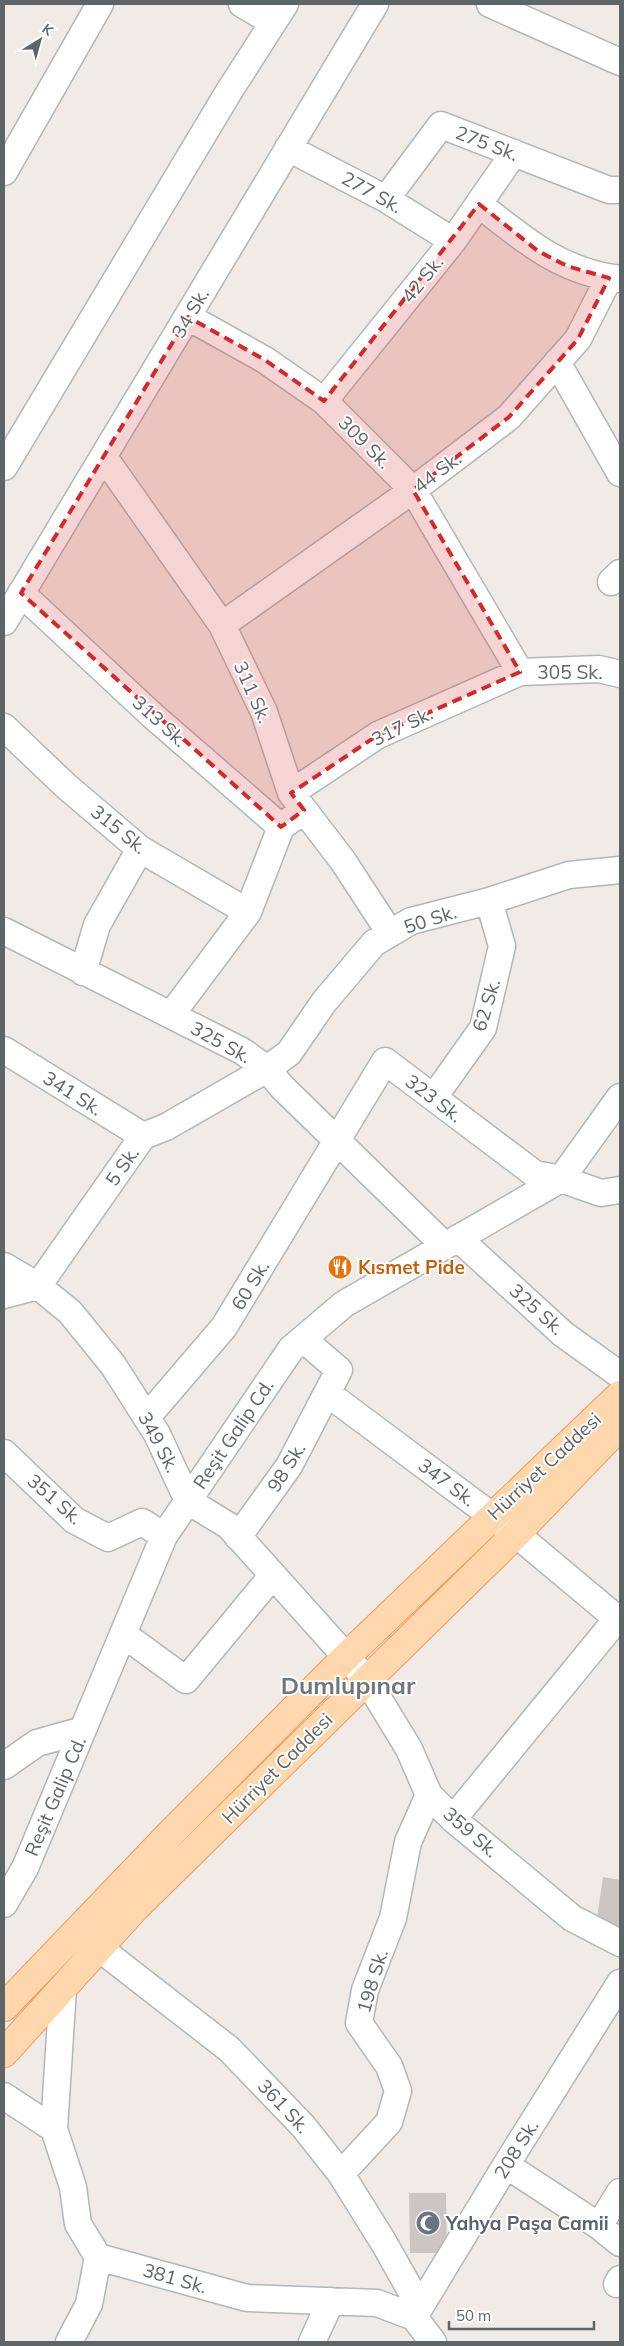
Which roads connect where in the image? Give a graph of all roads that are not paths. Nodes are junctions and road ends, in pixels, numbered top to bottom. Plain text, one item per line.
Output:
1 (100, 4) edge
2 (242, 4) edge
3 (375, 4) edge
4 (490, 4) edge
5 (279, 13) edge
6 (620, 62) edge
7 (288, 148) junction
8 (514, 153) junction
9 (4, 172) edge
10 (620, 190) edge
11 (386, 199) junction
12 (479, 204) junction
13 (453, 241) junction
14 (615, 279) edge
15 (188, 316) junction
16 (557, 362) junction
17 (324, 401) junction
18 (104, 457) junction
19 (4, 467) edge
20 (620, 473) edge
21 (413, 490) junction
22 (21, 593) junction
23 (4, 622) edge
24 (222, 625) junction
25 (520, 672) junction
26 (620, 674) edge
27 (4, 727) edge
28 (298, 802) junction
29 (280, 827) junction
30 (140, 849) junction
31 (620, 870) edge
32 (489, 901) junction
33 (248, 912) junction
34 (4, 931) edge
35 (390, 933) junction
36 (83, 972) junction
37 (171, 1015) junction
38 (4, 1050) edge
39 (267, 1069) junction
40 (434, 1097) junction
41 (620, 1097) edge
42 (613, 1124) edge
43 (143, 1136) junction
44 (337, 1141) junction
45 (561, 1179) junction
46 (620, 1190) edge
47 (451, 1242) junction
48 (4, 1266) edge
49 (38, 1286) junction
50 (4, 1295) edge
51 (303, 1339) junction
52 (620, 1375) edge
53 (327, 1393) junction
54 (620, 1395) edge
55 (147, 1417) junction
56 (620, 1426) edge
57 (4, 1453) edge
58 (188, 1501) junction
59 (491, 1516) junction
60 (516, 1534) junction
61 (164, 1536) junction
62 (238, 1537) junction
63 (273, 1575) junction
64 (619, 1620) edge
65 (123, 1634) junction
66 (347, 1656) junction
67 (367, 1680) junction
68 (83, 1730) junction
69 (4, 1766) edge
70 (429, 1794) junction
71 (452, 1819) junction
72 (4, 1904) edge
73 (620, 1943) edge
74 (99, 1948) junction
75 (620, 1983) edge
76 (63, 1988) junction
77 (4, 2007) edge
78 (4, 2053) edge
79 (4, 2096) edge
80 (54, 2129) junction
81 (506, 2165) junction
82 (341, 2174) junction
83 (620, 2192) edge
84 (599, 2226) junction
85 (620, 2242) edge
86 (98, 2257) junction
87 (331, 2302) junction
88 (417, 2312) junction
89 (69, 2342) edge
90 (312, 2342) edge
91 (433, 2342) edge

1 - 9 street
2 - 5 street
3 - 7 street, 34 Sk.
4 - 6 street
5 - 19 street
7 - 11 street, 277 Sk.
7 - 15 street, 34 Sk.
8 - 10 street, 275 Sk.
8 - 11 street, 275 Sk.
8 - 12 street, 42 Sk.
11 - 13 street, 277 Sk.
12 - 13 street, 42 Sk.
12 - 14 street
13 - 17 street, 42 Sk.
14 - 16 street, 44 Sk.
15 - 17 street, 309 Sk.
15 - 18 street, 34 Sk.
16 - 20 street
16 - 21 street, 44 Sk.
17 - 21 street, 309 Sk.
18 - 22 street, 34 Sk.
18 - 24 street, 311 Sk.
21 - 24 street, 44 Sk.
21 - 25 street, 309 Sk.
22 - 23 street, 34 Sk.
22 - 29 street, 313 Sk.
24 - 28 street, 311 Sk.
25 - 26 street, 305 Sk.
25 - 28 street, 317 Sk.
27 - 30 street, 315 Sk.
28 - 29 street
28 - 35 street, 311 Sk.
29 - 33 street
30 - 33 street, 315 Sk.
30 - 36 street
31 - 32 street, 50 Sk.
32 - 35 street, 50 Sk.
32 - 40 street, 62 Sk.
33 - 37 street
34 - 36 street, 325 Sk.
35 - 39 street, 50 Sk.
36 - 37 street, 325 Sk.
37 - 39 street, 325 Sk.
38 - 43 street, 341 Sk.
39 - 43 street, 5 Sk.
39 - 44 street, 325 Sk.
40 - 44 street, 323 Sk.
40 - 45 street, 323 Sk.
41 - 42 street, Reşit Galip Cd.
42 - 45 street, Reşit Galip Cd.
43 - 49 street, 5 Sk.
44 - 47 street, 325 Sk.
44 - 55 street, 60 Sk.
45 - 46 street, 323 Sk.
45 - 47 street, Reşit Galip Cd.
47 - 51 street, Reşit Galip Cd.
47 - 52 street, 325 Sk.
48 - 49 street, 349 Sk.
49 - 50 street
49 - 55 street, 349 Sk.
51 - 53 street
51 - 58 street, Reşit Galip Cd.
53 - 59 street, 347 Sk.
53 - 62 street, 98 Sk.
54 - 59 main road, Hürriyet Caddesi
55 - 58 street, 349 Sk.
56 - 60 main road, Hürriyet Caddesi
57 - 61 street, 351 Sk.
58 - 61 street, Reşit Galip Cd.
58 - 62 street
59 - 60 street, 347 Sk.
59 - 66 main road, Hürriyet Caddesi
60 - 64 street, 347 Sk.
60 - 67 main road, Hürriyet Caddesi
61 - 65 street, Reşit Galip Cd.
62 - 63 street
63 - 65 street
63 - 66 street
64 - 71 street
65 - 68 street, Reşit Galip Cd.
66 - 67 street, 359 Sk.
66 - 77 main road, Hürriyet Caddesi
67 - 70 street, 359 Sk.
67 - 74 main road, Hürriyet Caddesi
68 - 69 street
68 - 72 street, Reşit Galip Cd.
70 - 71 street, 359 Sk.
70 - 82 street, 198 Sk.
71 - 73 street, 359 Sk.
74 - 76 main road, Hürriyet Caddesi
74 - 82 street, 361 Sk.
75 - 81 street, 208 Sk.
76 - 78 main road, Hürriyet Caddesi
76 - 80 street
79 - 80 street
80 - 86 street
81 - 84 street
81 - 88 street, 208 Sk.
82 - 88 street, 361 Sk.
83 - 84 street
84 - 85 street
86 - 87 street, 381 Sk.
86 - 89 street
87 - 88 street, 381 Sk.
87 - 90 street
88 - 91 street

